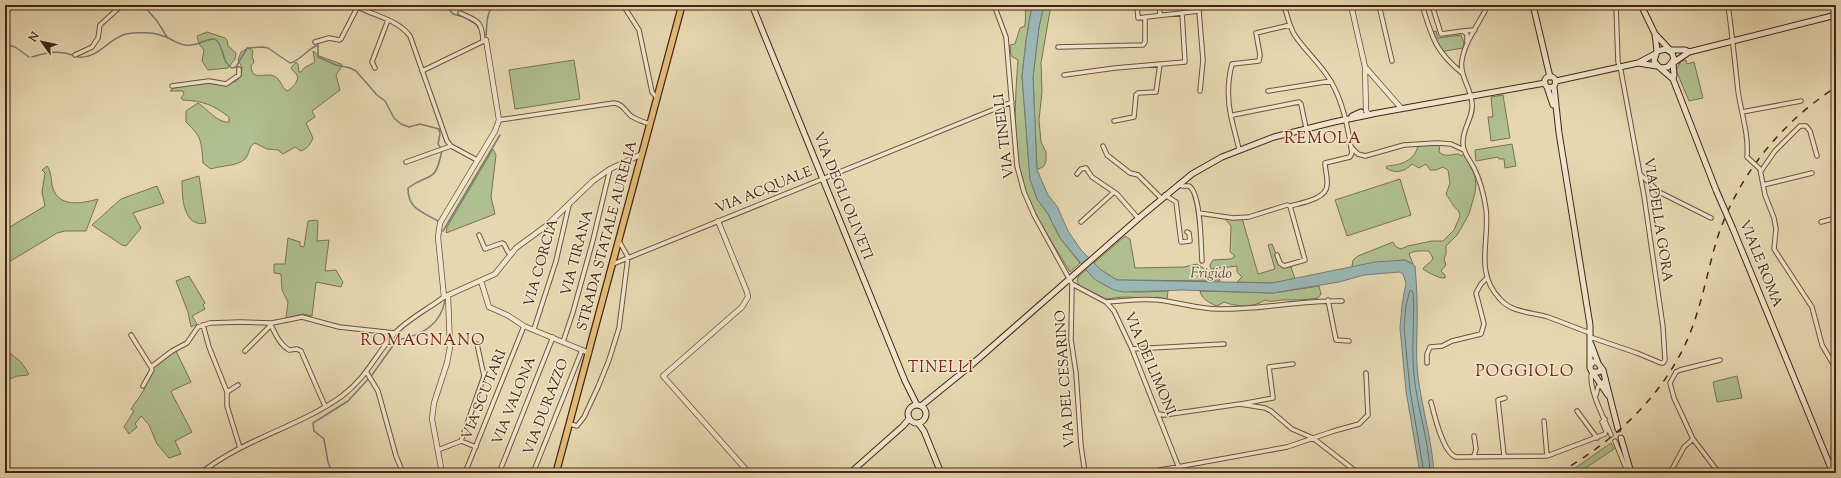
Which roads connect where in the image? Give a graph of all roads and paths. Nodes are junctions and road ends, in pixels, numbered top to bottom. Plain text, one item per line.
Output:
1 (122, 5) edge
2 (340, 5) edge
3 (356, 5) edge
4 (623, 5) edge
5 (682, 5) edge
6 (752, 5) edge
7 (994, 5) edge
8 (1137, 5) edge
9 (1159, 5) edge
10 (1202, 5) edge
11 (1284, 5) edge
12 (1360, 5) edge
13 (1379, 5) edge
14 (1422, 5) edge
15 (1432, 5) edge
16 (1486, 5) edge
17 (1533, 5) edge
18 (1616, 5) edge
19 (1641, 5) edge
20 (1728, 5) edge
21 (1351, 6) edge
22 (1198, 11) junction
23 (1182, 13) junction
24 (460, 14) dead end
25 (1160, 15) junction
26 (1836, 15) edge
27 (1145, 17) junction
28 (388, 20) junction
29 (1290, 25) junction
30 (1474, 30) junction
31 (1463, 31) junction
32 (1655, 34) junction
33 (484, 41) junction
34 (1734, 41) junction
35 (316, 42) dead end
36 (1467, 43) junction
37 (1058, 47) dead end
38 (1670, 50) junction
39 (1689, 52) junction
40 (1656, 53) junction
41 (76, 55) dead end
42 (1392, 61) dead end
43 (1638, 63) junction
44 (1673, 63) junction
45 (1160, 64) junction
46 (1365, 67) junction
47 (1619, 67) junction
48 (1660, 67) junction
49 (375, 68) dead end
50 (239, 69) dead end
51 (422, 71) junction
52 (1462, 73) junction
53 (1064, 75) dead end
54 (1550, 77) junction
55 (1673, 79) junction
56 (1331, 81) junction
57 (1555, 84) junction
58 (1546, 85) junction
59 (172, 86) dead end
60 (1380, 86) junction
61 (1366, 88) junction
62 (1200, 91) dead end
63 (1268, 91) dead end
64 (1365, 95) junction
65 (1472, 96) junction
66 (657, 98) junction
67 (1801, 101) dead end
68 (1012, 102) junction
69 (1399, 106) junction
70 (1361, 112) joint
71 (1742, 112) junction
72 (1371, 114) junction
73 (1231, 117) junction
74 (1346, 119) junction
75 (499, 120) junction
76 (1114, 121) dead end
77 (650, 124) junction
78 (1306, 128) junction
79 (451, 146) junction
80 (1103, 146) dead end
81 (1351, 147) junction
82 (1239, 149) junction
83 (1464, 150) junction
84 (642, 154) junction
85 (1817, 156) dead end
86 (477, 160) junction
87 (406, 162) dead end
88 (610, 169) junction
89 (1760, 170) junction
90 (1639, 173) junction
91 (1812, 173) dead end
92 (1077, 174) dead end
93 (822, 179) junction
94 (1179, 184) junction
95 (1567, 184) junction
96 (1763, 185) junction
97 (1114, 192) junction
98 (1163, 197) junction
99 (570, 202) junction
100 (1290, 206) junction
101 (1199, 213) junction
102 (1138, 218) junction
103 (1711, 218) dead end
104 (1836, 218) edge
105 (718, 221) junction
106 (1081, 222) dead end
107 (1821, 222) dead end
108 (1187, 232) dead end
109 (479, 235) dead end
110 (619, 241) junction
111 (512, 253) junction
112 (1277, 254) dead end
113 (628, 257) junction
114 (1202, 261) dead end
115 (613, 264) junction
116 (1487, 278) junction
117 (1072, 280) junction
118 (481, 281) junction
119 (446, 296) junction
120 (1328, 300) junction
121 (1342, 301) dead end
122 (1106, 302) junction
123 (270, 323) junction
124 (203, 325) junction
125 (524, 326) junction
126 (534, 329) junction
127 (395, 333) junction
128 (130, 335) dead end
129 (1590, 335) junction
130 (553, 337) junction
131 (1349, 341) dead end
132 (563, 342) junction
133 (477, 344) dead end
134 (1224, 344) dead end
135 (1591, 344) junction
136 (1132, 349) junction
137 (582, 350) junction
138 (245, 351) dead end
139 (588, 353) junction
140 (1836, 357) edge
141 (1830, 359) junction
142 (1720, 360) dead end
143 (1427, 363) dead end
144 (1293, 364) dead end
145 (1600, 365) junction
146 (1590, 366) junction
147 (151, 367) junction
148 (1836, 369) edge
149 (1593, 372) junction
150 (367, 374) junction
151 (1366, 374) dead end
152 (1606, 380) junction
153 (1601, 384) junction
154 (238, 385) dead end
155 (143, 386) dead end
156 (228, 392) junction
157 (910, 395) junction
158 (1596, 396) junction
159 (1609, 396) junction
160 (932, 398) junction
161 (1504, 398) dead end
162 (1430, 402) dead end
163 (1240, 404) junction
164 (919, 405) junction
165 (325, 406) junction
166 (911, 407) junction
167 (925, 411) junction
168 (1577, 411) dead end
169 (1159, 414) junction
170 (1605, 419) junction
171 (916, 421) junction
172 (1544, 422) dead end
173 (570, 424) junction
174 (1618, 429) dead end
175 (1611, 435) dead end
176 (1474, 436) dead end
177 (1313, 438) junction
178 (1597, 438) junction
179 (1621, 438) dead end
180 (1693, 439) junction
181 (461, 441) junction
182 (1615, 441) dead end
183 (476, 447) junction
184 (240, 448) junction
185 (438, 450) junction
186 (1474, 456) junction
187 (1504, 456) junction
188 (1547, 456) junction
189 (1178, 467) junction
190 (201, 473) edge
191 (403, 473) edge
192 (442, 473) edge
193 (465, 473) edge
194 (499, 473) edge
195 (533, 473) edge
196 (556, 473) edge
197 (749, 473) edge
198 (850, 473) edge
199 (942, 473) edge
200 (1085, 473) edge
201 (1144, 473) edge
202 (1181, 473) edge
203 (1358, 473) edge
204 (1631, 473) edge
205 (1670, 473) edge
206 (1719, 473) edge
207 (1833, 473) edge

1 - 41 street
2 - 3 street
3 - 28 street
3 - 35 street
4 - 66 street
5 - 66 main road, STRADA STATALE AURELIA
6 - 93 main road, VIA DEGLI OLIVETI
7 - 68 street, VIA TINELLI
8 - 27 street
9 - 25 street
10 - 22 street
11 - 29 street
12 - 21 street
13 - 42 street
14 - 52 street
15 - 31 street
16 - 30 street
17 - 54 main road
18 - 47 street, VIA DELLA GORA
19 - 32 main road
20 - 34 street
21 - 46 street
22 - 23 street
22 - 62 street
23 - 25 street
23 - 45 street
24 - 33 street
25 - 27 street
26 - 34 main road
27 - 37 street
28 - 49 street
28 - 51 street
29 - 56 street
29 - 73 street
30 - 31 street
30 - 36 street
31 - 36 street
32 - 38 main road
32 - 40 main road
33 - 51 street
33 - 75 street
34 - 39 main road
34 - 71 street
36 - 52 street
38 - 39 main road
38 - 40 main road
38 - 44 main road
39 - 44 main road
40 - 43 main road
40 - 48 main road
43 - 47 main road
43 - 48 main road
44 - 48 main road
44 - 55 main road, VIALE ROMA
45 - 53 street
45 - 76 street
46 - 60 street
46 - 61 street
47 - 57 main road
47 - 90 street, VIA DELLA GORA
48 - 55 main road
50 - 59 street
51 - 79 street
52 - 65 street
54 - 57 main road
54 - 58 main road
55 - 207 main road, VIALE ROMA, bridge
56 - 63 street
56 - 74 street
57 - 58 main road
57 - 95 main road
58 - 65 main road
58 - 95 main road
60 - 61 street
60 - 69 street
61 - 64 street
64 - 70 street
64 - 72 street
65 - 69 main road
65 - 83 street
66 - 77 main road, STRADA STATALE AURELIA
67 - 71 street
68 - 93 street, VIA ACQUALE
68 - 117 street, VIA TINELLI
69 - 72 main road
70 - 74 main road
71 - 89 street, bridge
72 - 74 main road
73 - 78 street
73 - 82 street
74 - 78 main road
74 - 81 street
75 - 77 street
75 - 86 street
77 - 84 main road, STRADA STATALE AURELIA
78 - 82 main road
79 - 86 street
79 - 87 street
80 - 98 street
81 - 83 street
81 - 100 street
82 - 94 main road
83 - 116 street
84 - 88 street
84 - 110 main road, STRADA STATALE AURELIA
85 - 89 street
86 - 119 street
88 - 99 street
88 - 132 street, VIA TIRANA
89 - 96 street
90 - 103 street
90 - 129 street, VIA DELLA GORA
91 - 96 street
92 - 97 street
93 - 105 street, VIA ACQUALE
93 - 157 main road, VIA DEGLI OLIVETI
94 - 98 main road
94 - 101 street
95 - 129 main road
96 - 141 street
97 - 102 street
97 - 106 street
98 - 102 main road
98 - 108 street
99 - 111 street
99 - 126 street, VIA CORCIA
100 - 101 street
100 - 112 street
101 - 114 street
102 - 117 main road
104 - 107 street
105 - 113 street, VIA ACQUALE
105 - 197 street
109 - 111 street
110 - 113 street
110 - 115 main road, STRADA STATALE AURELIA
111 - 118 street
113 - 115 street, VIA ACQUALE
113 - 173 street
115 - 139 main road, STRADA STATALE AURELIA
116 - 129 street
116 - 143 street
117 - 122 street, VIA DEI LIMONI
117 - 160 main road
117 - 200 street, VIA DEL CESARINO
118 - 119 street
118 - 125 street
119 - 127 street
119 - 185 street
120 - 121 street
120 - 122 street
120 - 131 street
122 - 136 street, VIA DEI LIMONI
123 - 124 street
123 - 127 street
123 - 138 street
123 - 165 street
124 - 147 street
124 - 156 street
125 - 126 street
125 - 183 street, VIA SCUTARI
126 - 130 street
127 - 150 street
128 - 147 street
129 - 135 main road
130 - 132 street
130 - 194 street, VIA VALONA
132 - 137 street
133 - 181 street
134 - 136 street
135 - 145 main road
135 - 146 main road
136 - 169 street, VIA DEI LIMONI
137 - 139 street
137 - 195 street, VIA DURAZZO
139 - 173 main road, STRADA STATALE AURELIA
140 - 141 street
141 - 148 street
142 - 180 street
144 - 163 street
145 - 146 main road
145 - 149 main road
145 - 152 main road
146 - 149 main road
147 - 155 street
149 - 153 main road
149 - 158 street
150 - 165 street
150 - 191 street
151 - 177 street
152 - 153 street
152 - 159 main road
153 - 158 street
153 - 159 main road
154 - 156 street
156 - 184 street
157 - 164 main road
157 - 166 main road
158 - 170 street
159 - 174 main road
160 - 164 main road
160 - 167 main road
161 - 187 street
162 - 186 street
163 - 169 street
163 - 177 street
164 - 166 main road
164 - 167 main road
165 - 184 street
166 - 171 main road
167 - 171 main road
168 - 178 street
169 - 189 street, VIA DEI LIMONI
170 - 175 street
170 - 178 street
171 - 198 main road
171 - 199 main road
172 - 188 street
173 - 196 main road, STRADA STATALE AURELIA
176 - 186 street
177 - 189 street
177 - 203 street
178 - 188 street
179 - 204 main road
180 - 205 street
180 - 206 street
181 - 183 street
181 - 185 street
182 - 204 street
183 - 193 street, VIA SCUTARI
184 - 190 street
185 - 192 street
186 - 187 street
187 - 188 street
189 - 201 street
189 - 202 street, VIA DEI LIMONI

